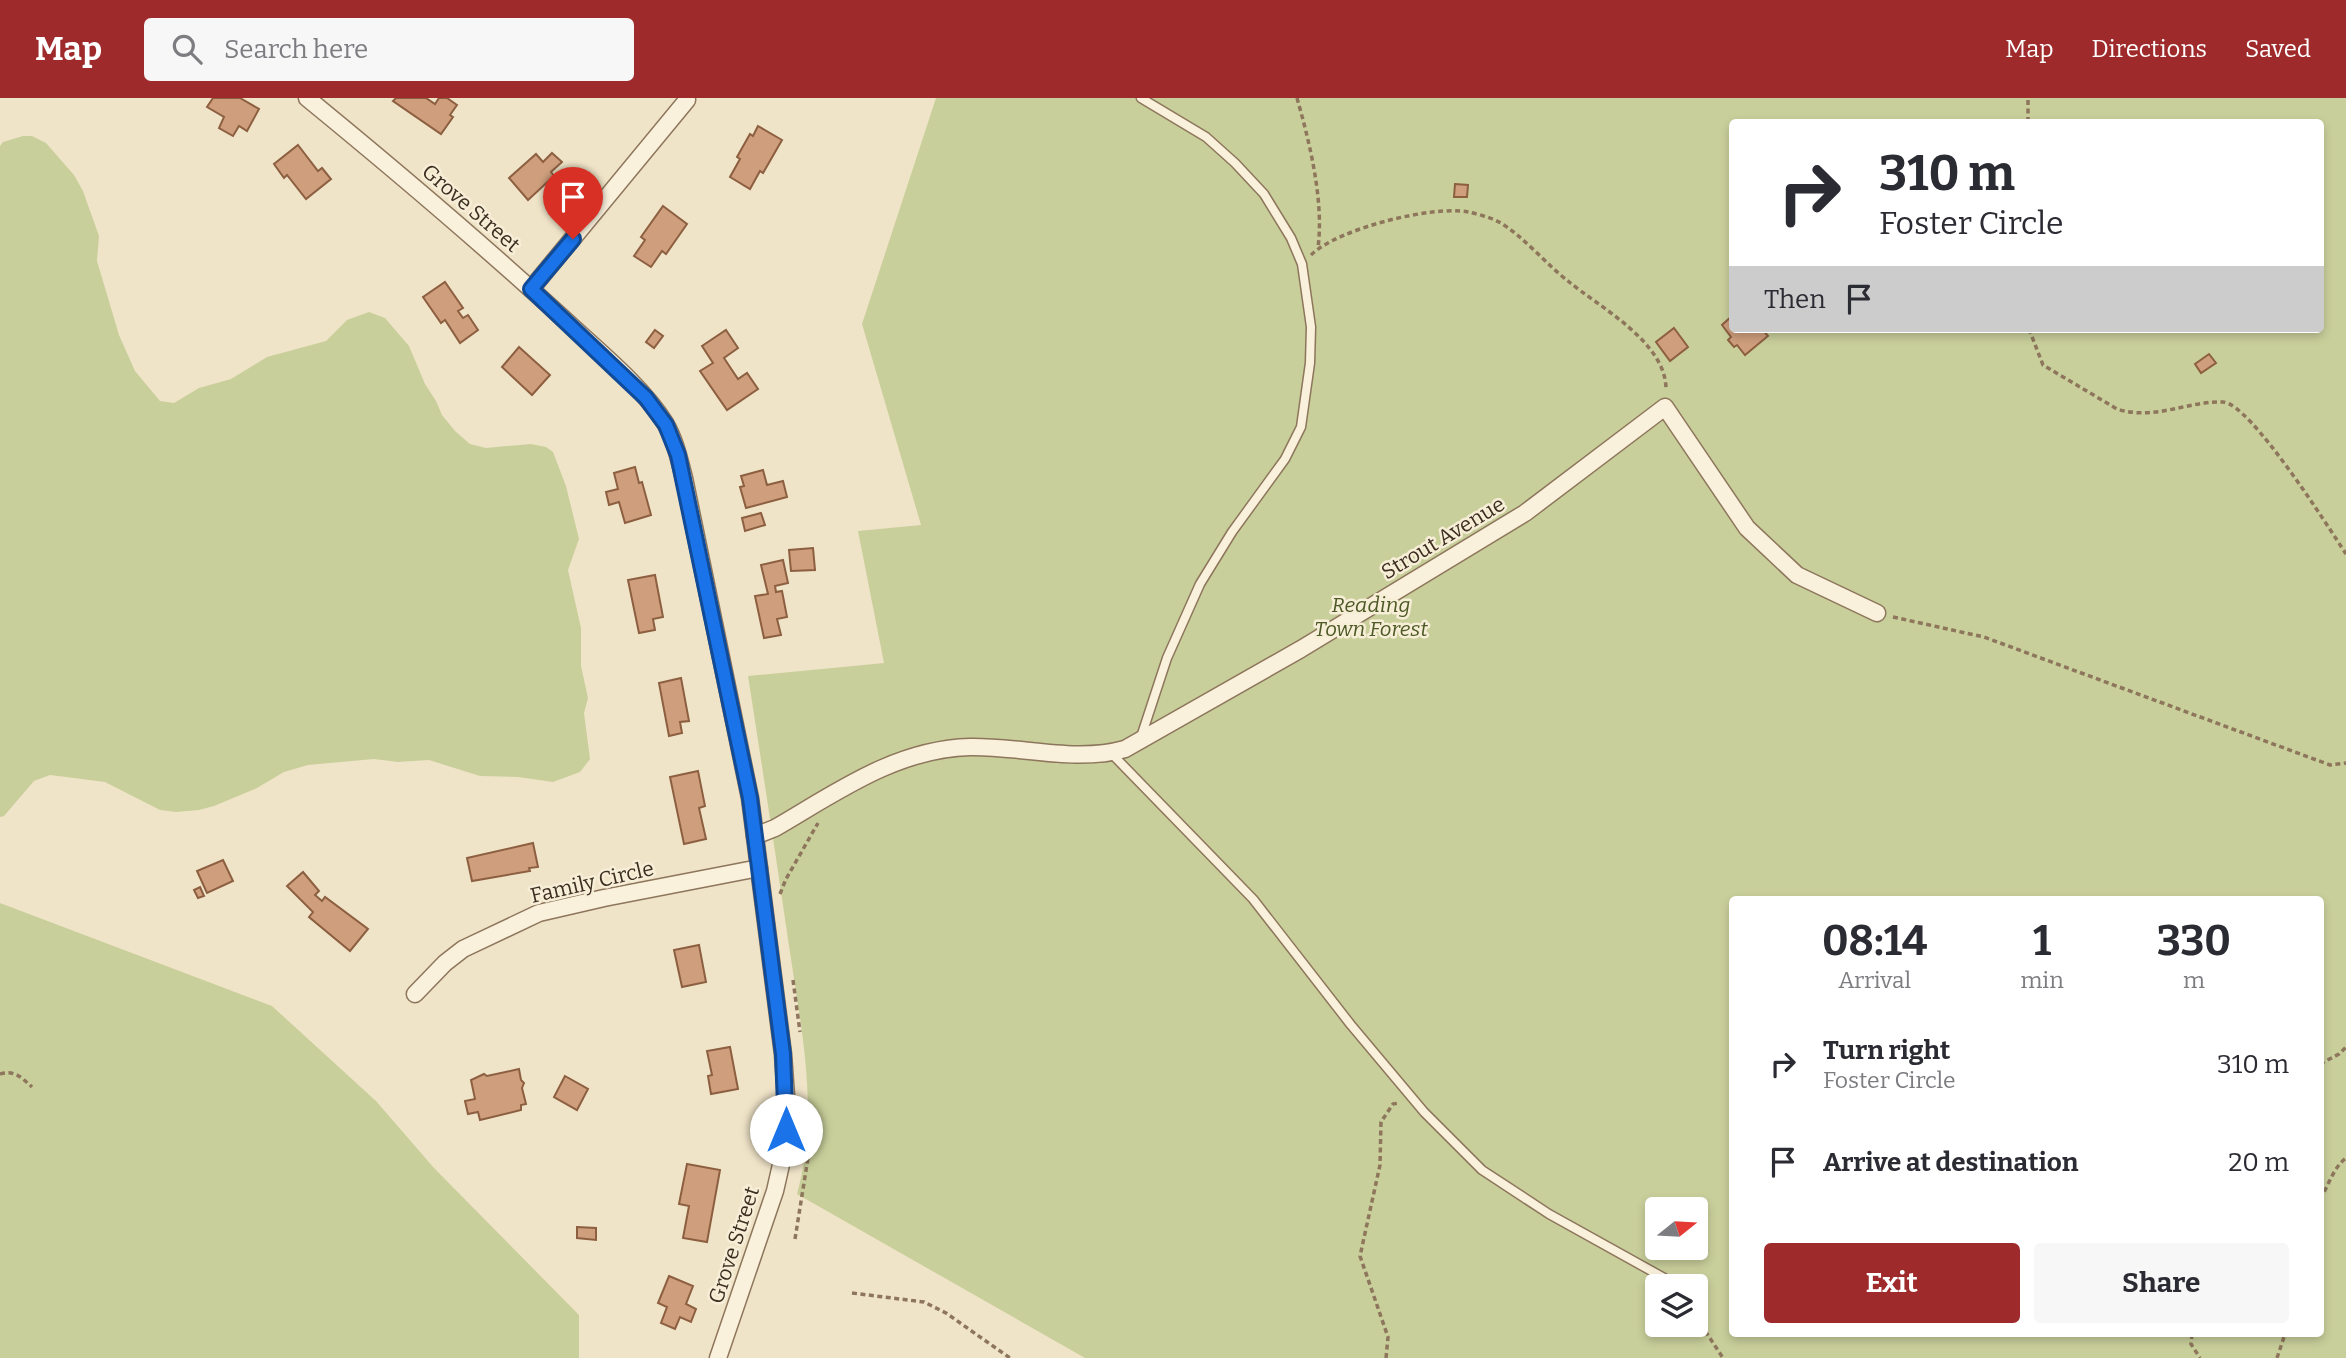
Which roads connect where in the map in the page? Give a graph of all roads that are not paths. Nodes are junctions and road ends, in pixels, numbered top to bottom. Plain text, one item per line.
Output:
1 (307, 98) edge
2 (1141, 98) edge
3 (687, 100) dead end
4 (531, 289) junction
5 (1877, 613) road end
6 (1140, 740) junction
7 (1111, 753) junction
8 (755, 836) junction
9 (759, 868) junction
10 (415, 993) dead end
11 (1657, 1274) edge
12 (718, 1358) edge

1 - 4 street, Grove Street
2 - 6 lane
3 - 4 street
4 - 8 street, Grove Street
5 - 6 street, Strout Avenue
6 - 7 street, Strout Avenue
7 - 8 street, Strout Avenue
7 - 11 lane
8 - 9 street, Grove Street
9 - 10 street, Family Circle
9 - 12 street, Grove Street

